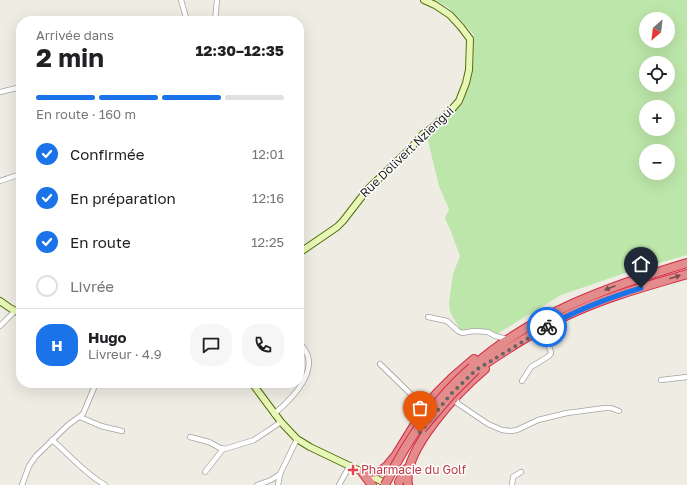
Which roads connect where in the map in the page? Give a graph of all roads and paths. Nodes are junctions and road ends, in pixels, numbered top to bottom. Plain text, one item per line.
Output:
1 (181, 0) edge
2 (217, 0) edge
3 (424, 0) edge
4 (186, 16) edge
5 (215, 16) edge
6 (16, 88) edge
7 (0, 92) edge
8 (16, 176) edge
9 (0, 181) edge
10 (304, 250) edge
11 (687, 263) edge
12 (687, 274) edge
13 (0, 301) edge
14 (16, 311) edge
15 (16, 314) edge
16 (428, 317) dead end
17 (0, 326) edge
18 (540, 331) junction
19 (508, 339) junction
20 (514, 346) junction
21 (304, 349) edge
22 (380, 364) dead end
23 (474, 369) junction
24 (687, 377) edge
25 (304, 380) edge
26 (661, 380) dead end
27 (522, 381) dead end
28 (94, 388) edge
29 (256, 388) edge
30 (299, 388) edge
31 (457, 396) junction
32 (425, 408) junction
33 (619, 411) dead end
34 (274, 414) junction
35 (80, 417) junction
36 (281, 422) junction
37 (122, 431) dead end
38 (190, 437) dead end
39 (297, 439) junction
40 (52, 440) junction
41 (223, 449) junction
42 (396, 455) junction
43 (410, 462) junction
44 (350, 465) junction
45 (205, 472) dead end
46 (521, 472) dead end
47 (280, 474) junction
48 (369, 477) edge
49 (383, 482) edge
50 (399, 484) edge
51 (22, 485) edge
52 (105, 485) edge
53 (257, 485) edge
54 (278, 485) edge
55 (339, 485) edge
56 (390, 485) edge
57 (408, 485) edge
58 (512, 485) edge

1 - 4 street
2 - 5 street
3 - 10 street, Rue Dolivert Nziengui
6 - 7 street
8 - 9 street
11 -> 19 highway
18 -> 12 highway
13 - 14 street
15 - 17 street
16 - 19 street
18 - 20 highway
18 - 27 street
19 - 23 highway
19 - 32 highway
20 - 23 highway
20 - 31 highway
21 - 25 street
22 - 32 street
23 - 49 highway, bridge
23 - 56 highway, bridge
24 - 26 street
28 - 35 street
29 - 34 street
30 - 34 street
31 - 33 street
31 - 43 highway
32 - 42 highway
34 - 36 street
35 - 37 street
35 - 40 street
36 - 39 street
36 - 41 street
38 - 41 street
39 - 44 street
39 - 47 street
40 - 51 street
40 - 52 street
41 - 45 street
42 - 48 highway
42 - 49 highway
43 - 50 highway
43 - 57 highway
44 - 48 street
44 - 55 street
46 - 58 street
47 - 53 street
47 - 54 street
48 - 49 street
49 - 50 street

